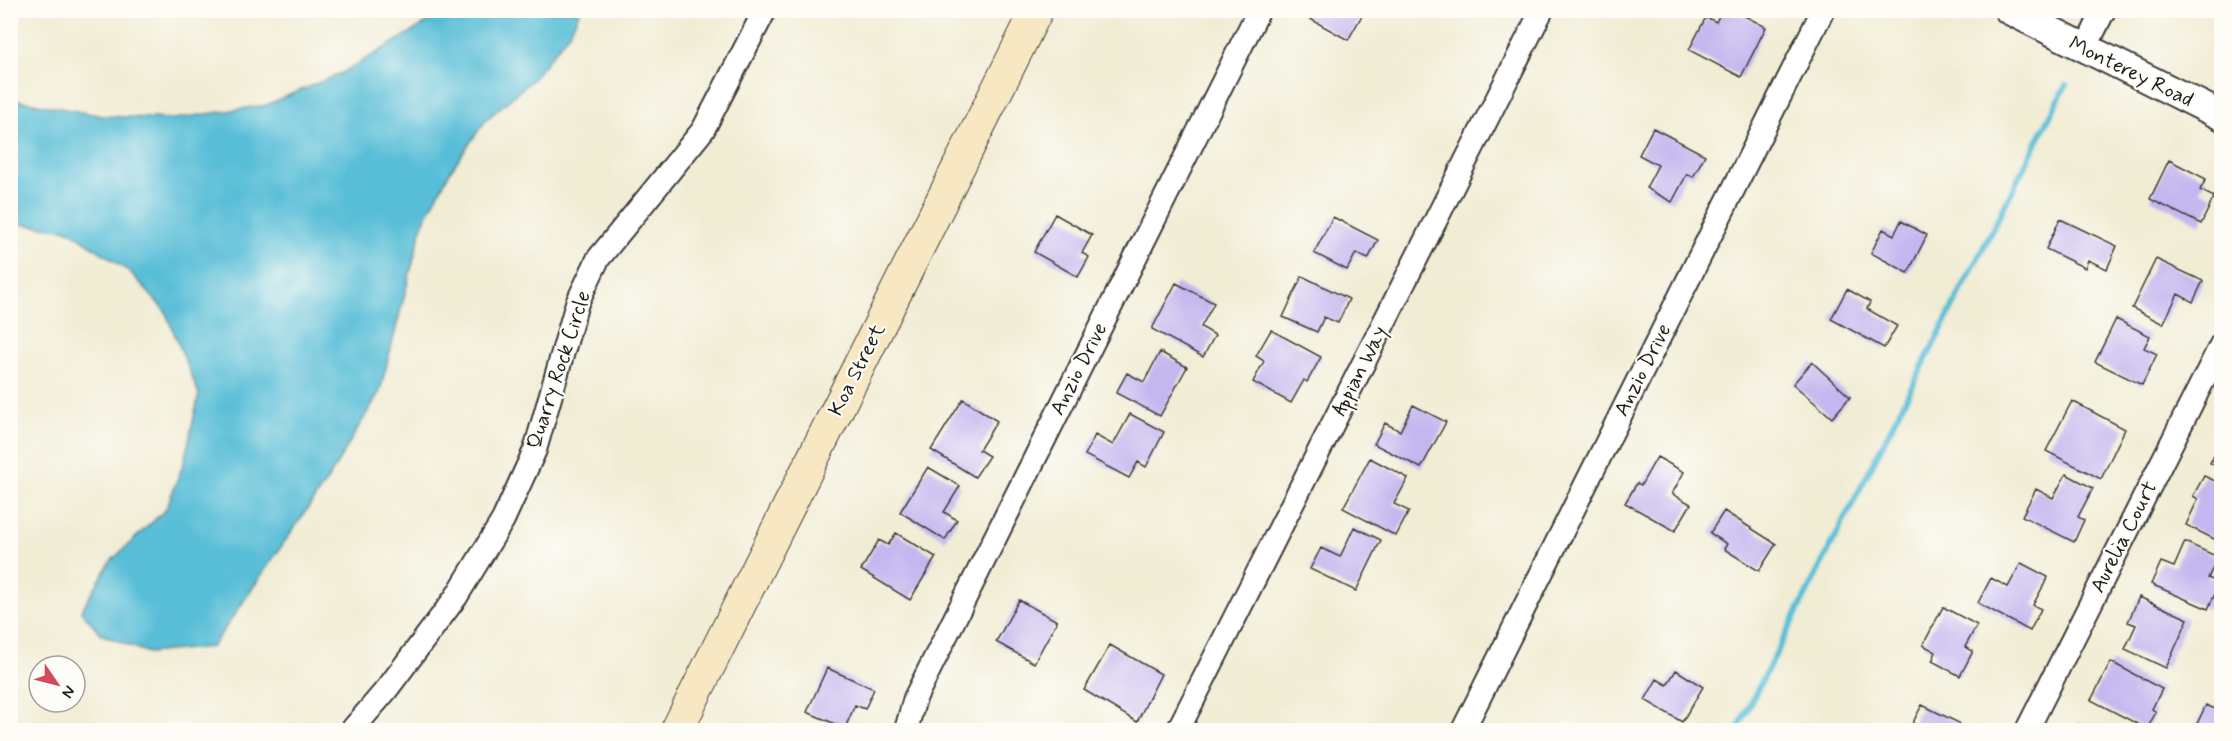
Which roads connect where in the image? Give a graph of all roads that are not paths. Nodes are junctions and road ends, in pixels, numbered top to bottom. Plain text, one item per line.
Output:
1 (765, 10) edge
2 (1037, 10) edge
3 (1259, 10) edge
4 (1542, 10) edge
5 (1823, 10) edge
6 (2009, 10) edge
7 (2104, 10) edge
8 (2085, 49) junction
9 (2222, 116) edge
10 (2222, 343) edge
11 (352, 730) edge
12 (677, 730) edge
13 (906, 730) edge
14 (1178, 730) edge
15 (1463, 730) edge
16 (2027, 730) edge

1 - 11 street, Quarry Rock Circle
2 - 12 main road, Koa Street
3 - 13 street, Anzio Drive
4 - 14 street, Appian Way
5 - 15 street, Anzio Drive
6 - 8 street, Monterey Road
7 - 8 street
8 - 9 street, Monterey Road
10 - 16 street, Aurelia Court

